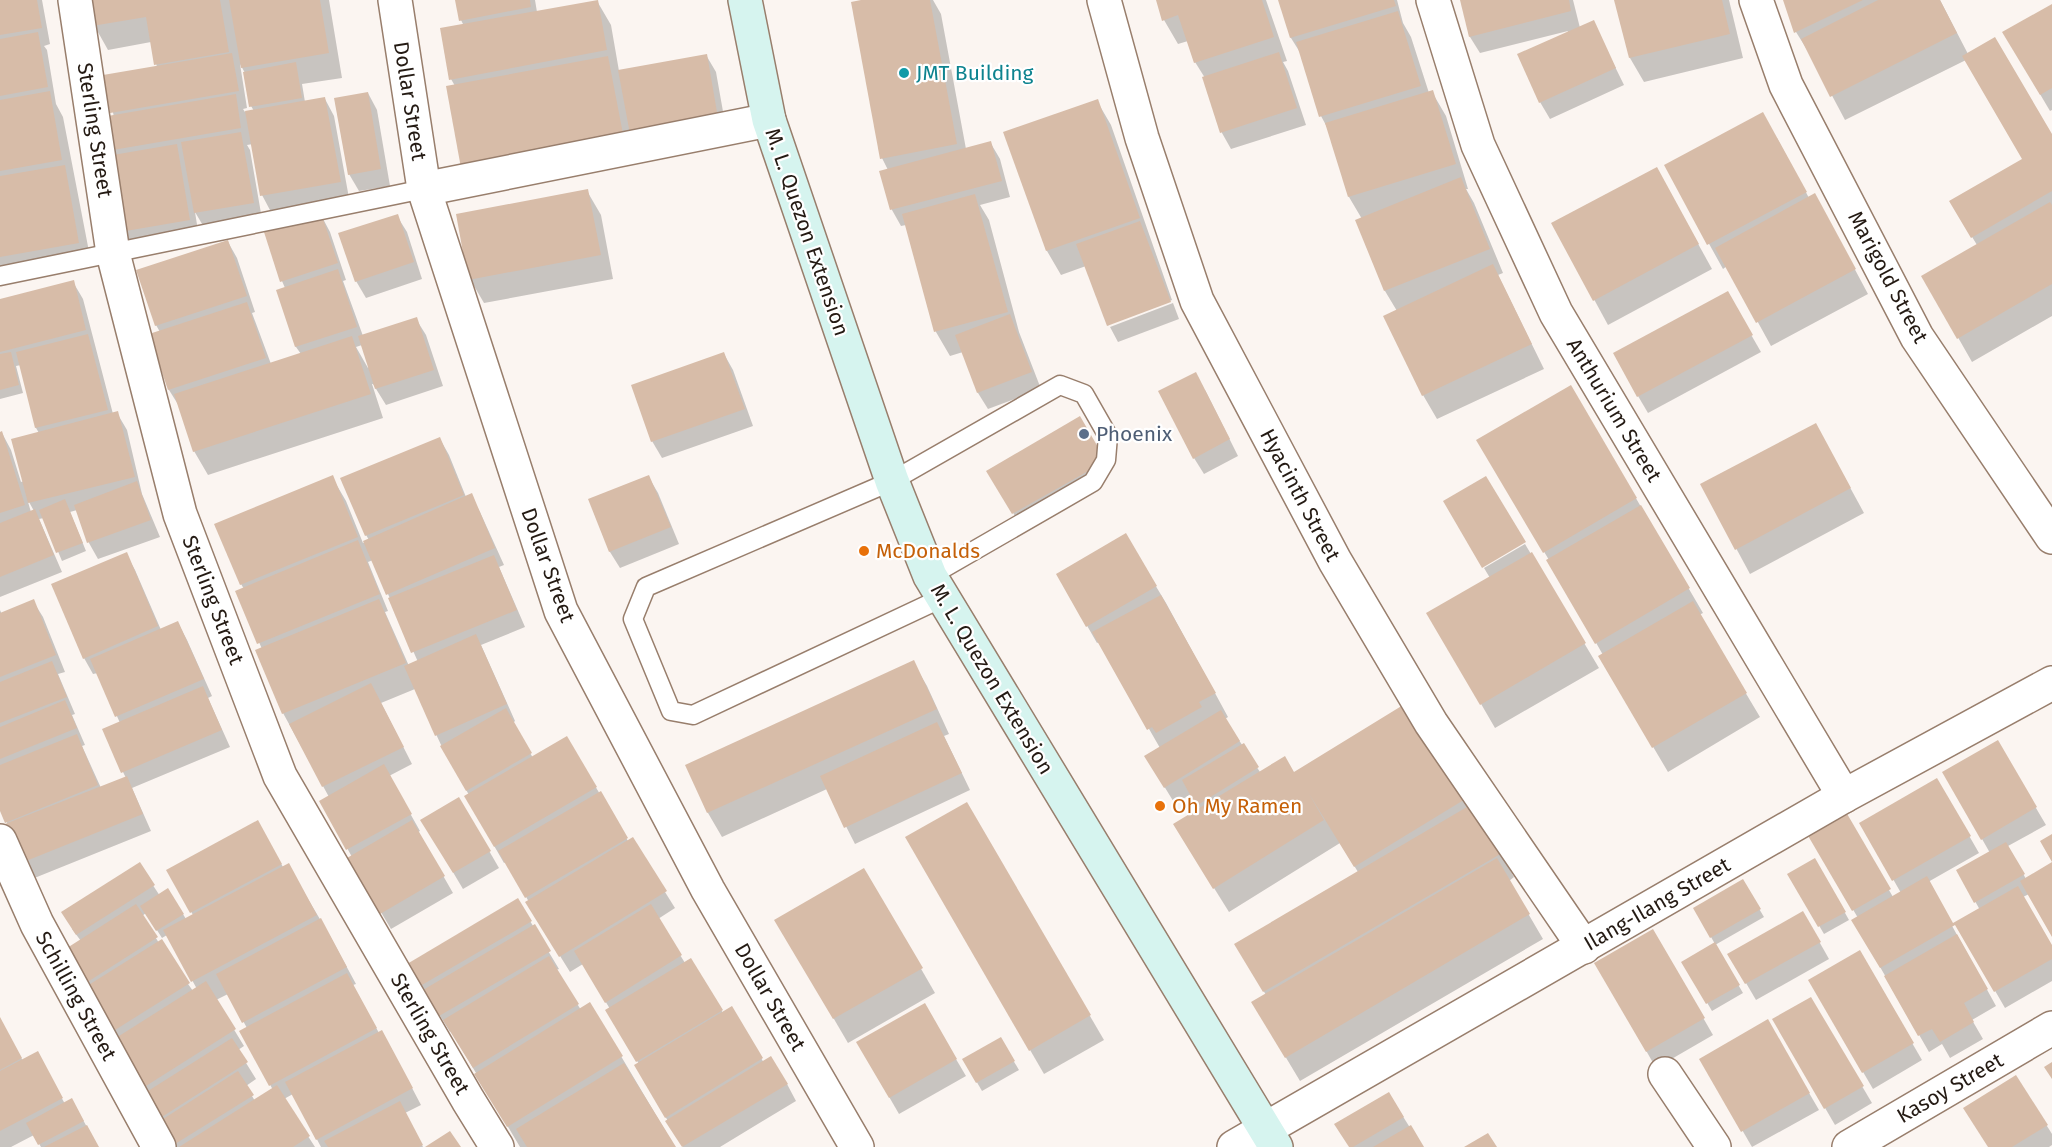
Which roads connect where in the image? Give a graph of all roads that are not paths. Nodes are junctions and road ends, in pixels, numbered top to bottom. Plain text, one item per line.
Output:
1 (75, 0) edge
2 (395, 0) edge
3 (745, 0) edge
4 (1104, 0) edge
5 (1433, 0) edge
6 (1756, 0) edge
7 (769, 120) junction
8 (424, 189) junction
9 (113, 253) junction
10 (0, 276) edge
11 (892, 481) junction
12 (2052, 537) edge
13 (936, 587) junction
14 (2052, 683) edge
15 (1844, 796) junction
16 (0, 841) edge
17 (1584, 947) junction
18 (2052, 1028) edge
19 (1665, 1074) dead end
20 (1270, 1138) edge
21 (159, 1147) edge
22 (497, 1147) edge
23 (857, 1147) edge
24 (1234, 1147) edge
25 (1714, 1147) edge
26 (1849, 1147) edge

1 - 9 street, Sterling Street
2 - 8 street, Dollar Street
3 - 7 main road, M. L. Quezon Extension
4 - 17 street, Hyacinth Street
5 - 15 street, Anthurium Street
6 - 12 street, Marigold Street
7 - 8 street
7 - 11 main road, M. L. Quezon Extension
8 - 9 lane
8 - 23 street, Dollar Street
9 - 10 lane
9 - 22 street, Sterling Street
11 - 13 main road, M. L. Quezon Extension
11 - 13 lane
11 - 13 lane
13 - 20 main road, M. L. Quezon Extension
14 - 15 street, Ilang-Ilang Street
15 - 17 street, Ilang-Ilang Street
16 - 21 street, Schilling Street
17 - 20 street, Ilang-Ilang Street
18 - 26 street, Kasoy Street
19 - 25 street
20 - 24 street, Ilang-Ilang Street

